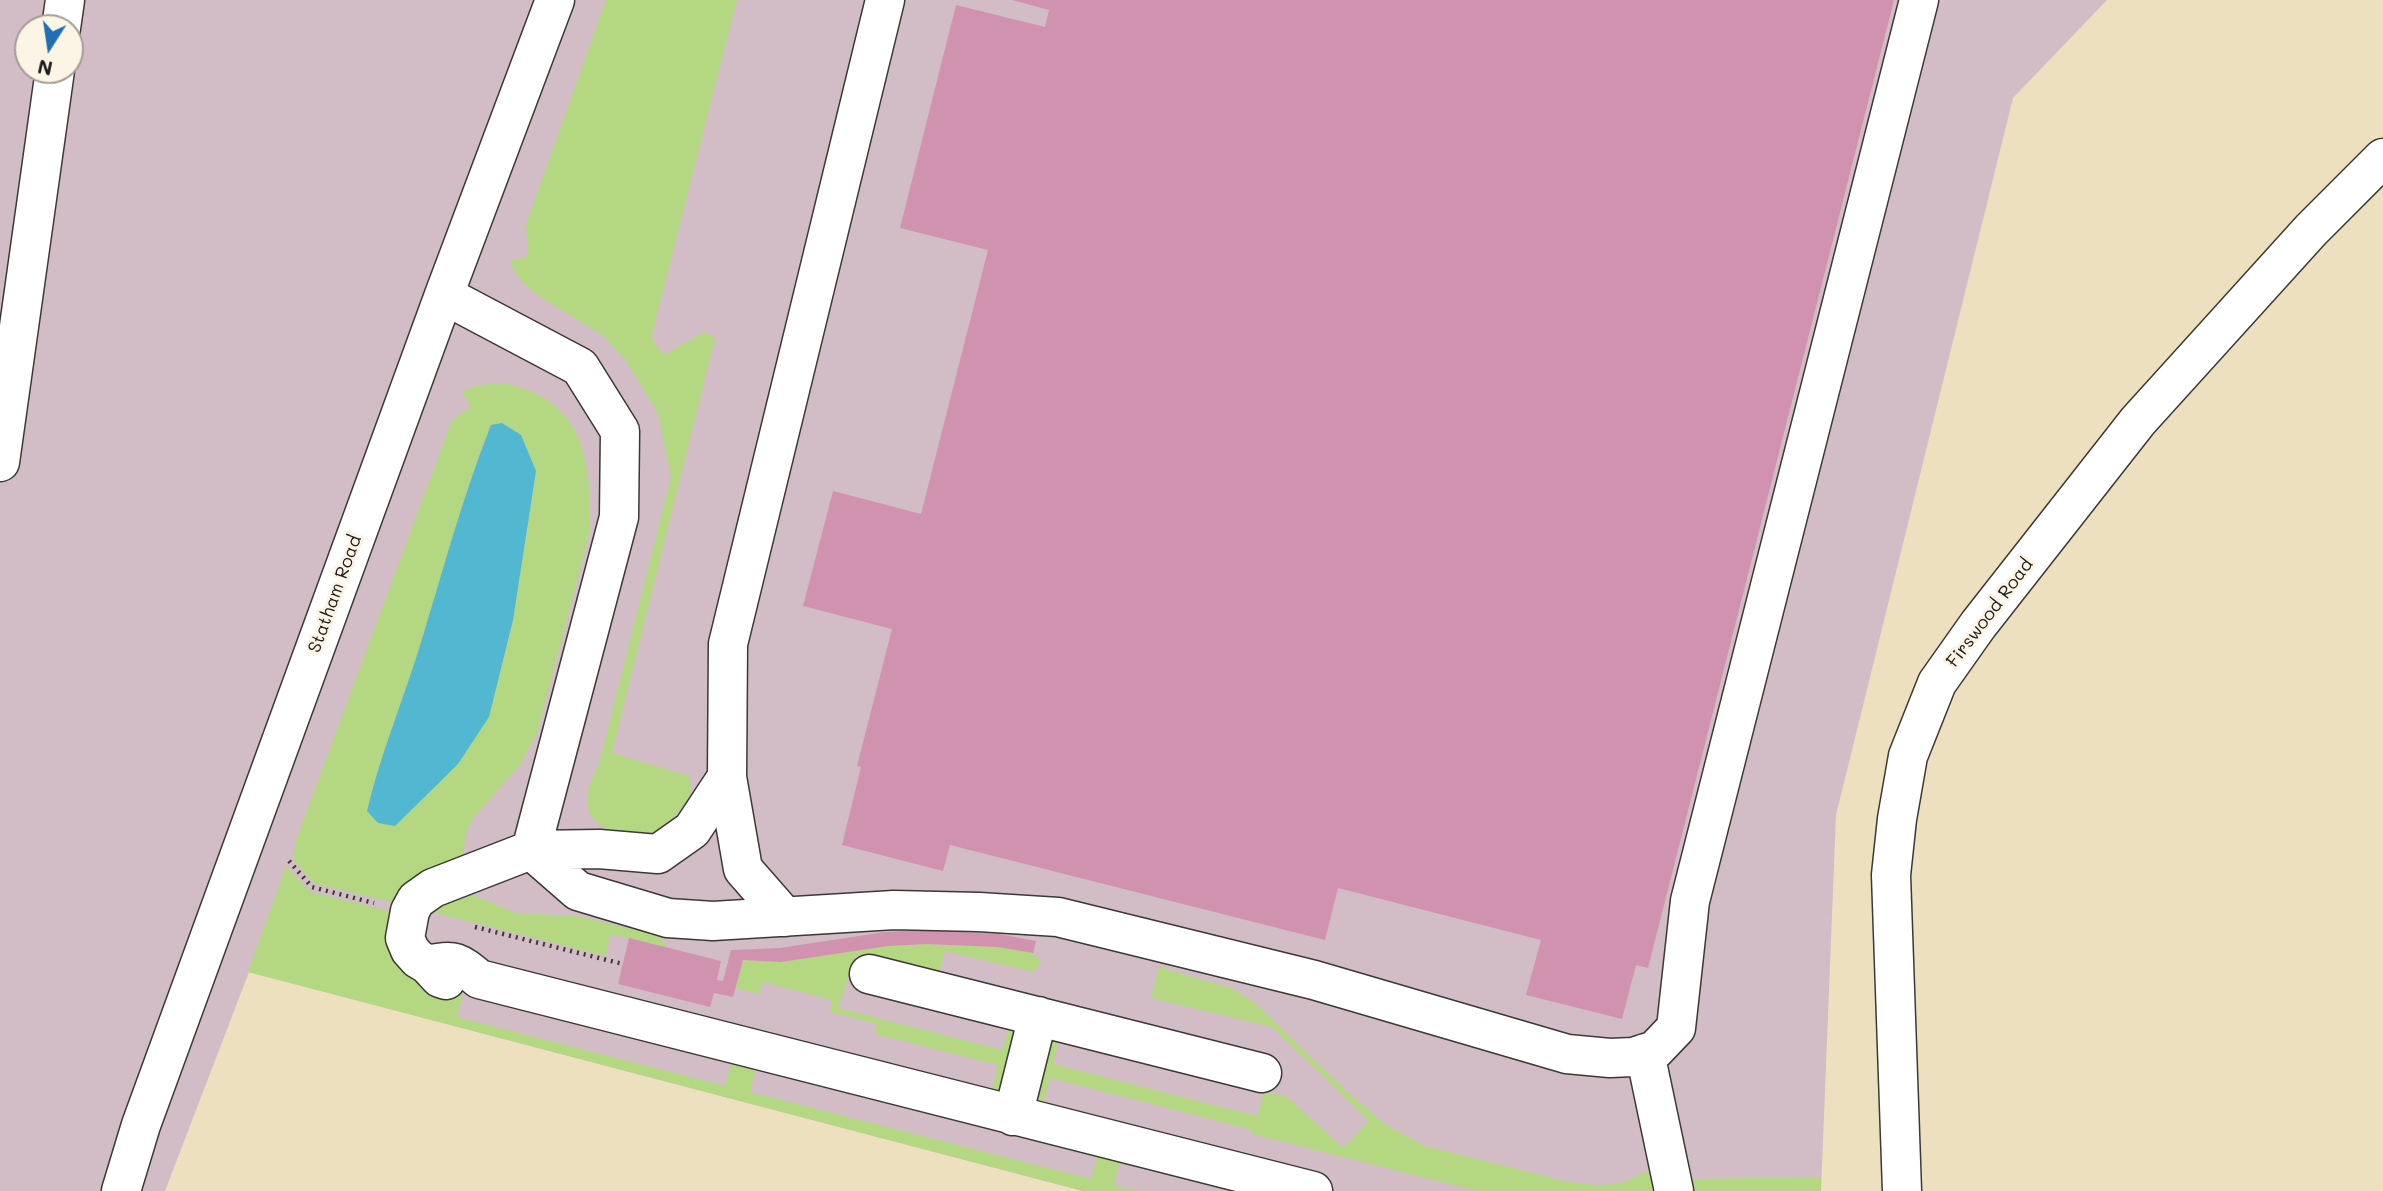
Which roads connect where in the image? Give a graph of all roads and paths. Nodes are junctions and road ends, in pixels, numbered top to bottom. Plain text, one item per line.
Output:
1 (555, 0) edge
2 (885, 0) edge
3 (1919, 0) edge
4 (53, 84) edge
5 (2383, 158) edge
6 (444, 296) junction
7 (0, 462) edge
8 (727, 777) junction
9 (531, 850) junction
10 (785, 917) junction
11 (869, 974) dead end
12 (1038, 1016) junction
13 (1645, 1053) junction
14 (1262, 1073) dead end
15 (1013, 1116) junction
16 (121, 1191) edge
17 (1314, 1191) edge
18 (1674, 1191) edge
19 (1902, 1191) edge

1 - 6 street, Statham Road
2 - 8 street
3 - 13 street
4 - 7 street
5 - 19 street, Firswood Road
6 - 9 street
6 - 16 street, Statham Road
8 - 9 street
8 - 10 street
9 - 10 street
9 - 15 street
10 - 13 street
11 - 12 street
12 - 14 street
12 - 15 street
13 - 18 street
15 - 17 street

